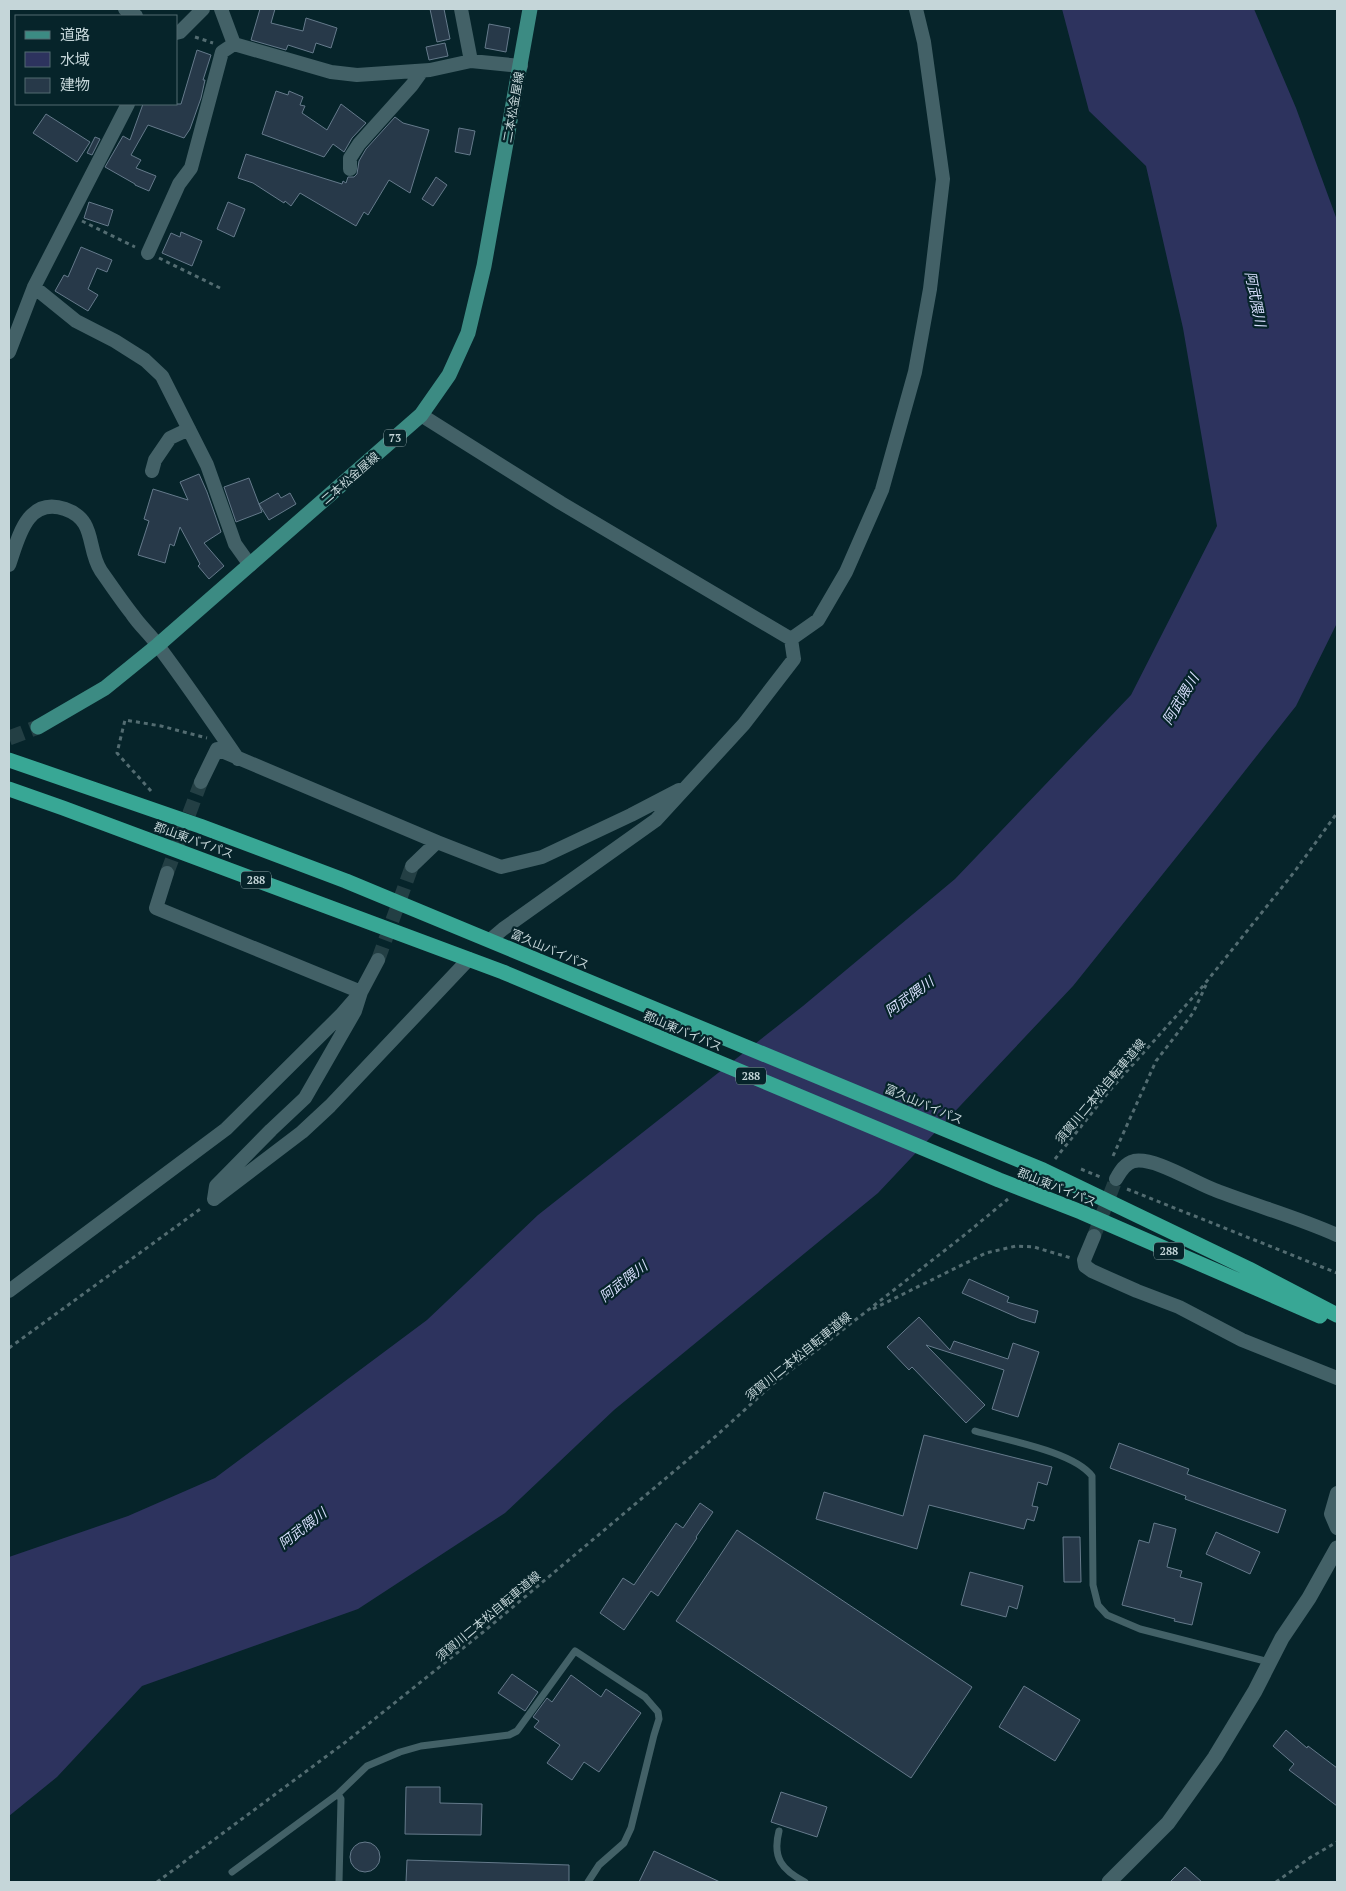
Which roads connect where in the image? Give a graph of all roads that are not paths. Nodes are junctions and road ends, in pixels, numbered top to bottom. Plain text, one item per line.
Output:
1 (203, 9) edge
2 (221, 9) edge
3 (461, 9) edge
4 (530, 9) edge
5 (916, 9) edge
6 (178, 32) edge
7 (231, 46) junction
8 (470, 61) junction
9 (521, 66) junction
10 (422, 70) junction
11 (127, 105) edge
12 (350, 169) dead end
13 (148, 253) dead end
14 (34, 287) junction
15 (9, 352) edge
16 (421, 415) junction
17 (189, 429) junction
18 (152, 471) dead end
19 (250, 565) junction
20 (9, 566) edge
21 (791, 639) junction
22 (158, 645) junction
23 (38, 727) tunnel mouth
24 (239, 759) junction
25 (9, 760) edge
26 (200, 782) tunnel mouth
27 (688, 786) junction
28 (9, 789) edge
29 (437, 842) junction
30 (412, 866) tunnel mouth
31 (167, 873) tunnel mouth
32 (490, 940) junction
33 (469, 959) junction
34 (378, 960) tunnel mouth
35 (361, 992) junction
36 (1116, 1183) tunnel mouth
37 (1337, 1235) edge
38 (1094, 1236) tunnel mouth
39 (9, 1291) edge
40 (1337, 1315) edge
41 (1337, 1324) edge
42 (1337, 1378) edge
43 (974, 1431) dead end
44 (1337, 1493) edge
45 (1337, 1528) edge
46 (1337, 1548) edge
47 (1269, 1662) junction
48 (338, 1794) junction
49 (779, 1831) dead end
50 (232, 1872) dead end
51 (339, 1882) edge
52 (588, 1882) edge
53 (805, 1882) edge
54 (1109, 1882) edge

1 - 6 street
2 - 7 street
3 - 8 street
4 - 9 main road, 二本松金屋線 / 73
5 - 21 street
7 - 10 street
7 - 13 street
8 - 9 street
8 - 10 street
9 - 16 main road, 二本松金屋線 / 73
10 - 12 street
11 - 14 street
14 - 15 street
14 - 17 street
16 - 19 main road, 二本松金屋線 / 73
16 - 21 street
17 - 18 street
17 - 19 street
19 - 22 main road, 二本松金屋線 / 73
20 - 22 street
21 - 27 street
22 - 23 main road, 二本松金屋線 / 73
22 - 24 street
24 - 26 street
24 - 29 street
25 - 32 highway, 郡山東バイパス / 288
27 - 29 street
27 - 32 street
28 - 33 highway, 郡山東バイパス / 288
29 - 30 street
31 - 35 street
32 - 40 highway, 富久山バイパス / 288
33 - 35 street
33 - 41 highway, 郡山東バイパス / 288
34 - 35 street
35 - 39 street
36 - 37 street
38 - 42 street
43 - 47 lane
44 - 45 street
46 - 47 street
47 - 54 street
48 - 50 lane
48 - 51 lane
48 - 52 lane
49 - 53 lane

